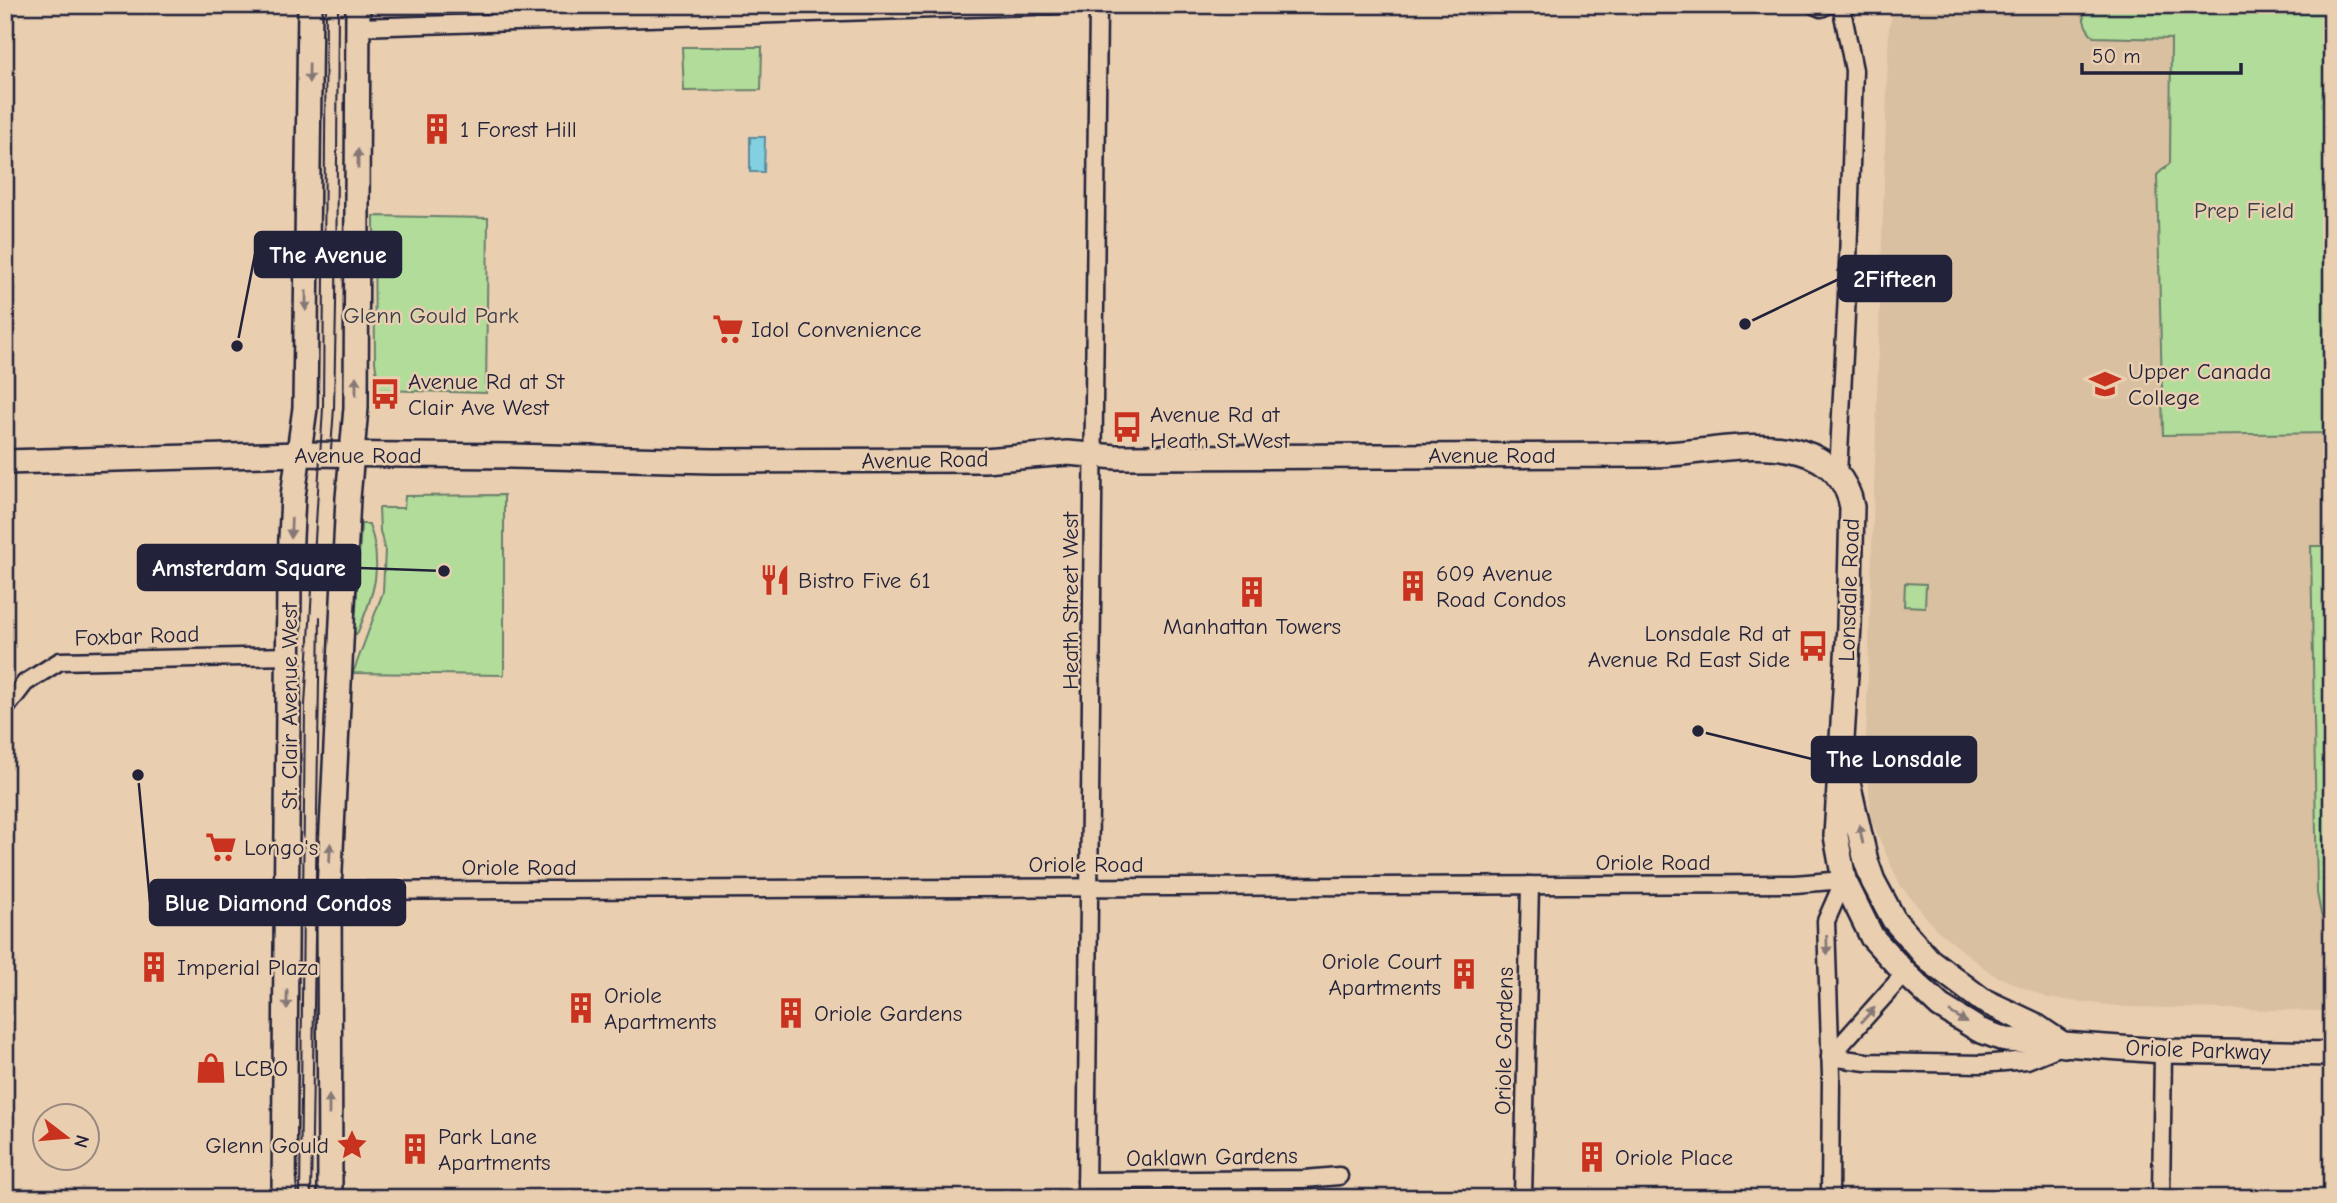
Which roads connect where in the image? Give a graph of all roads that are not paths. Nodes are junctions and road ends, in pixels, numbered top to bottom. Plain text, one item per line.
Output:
1 (310, 5) edge
2 (1067, 5) edge
3 (1098, 5) edge
4 (1814, 5) edge
5 (1827, 5) edge
6 (1841, 5) edge
7 (358, 16) edge
8 (300, 454) junction
9 (353, 454) junction
10 (1093, 455) junction
11 (5, 462) edge
12 (1838, 474) junction
13 (289, 656) junction
14 (5, 709) edge
15 (1842, 760) junction
16 (1844, 880) junction
17 (1530, 885) junction
18 (1091, 887) junction
19 (329, 891) junction
20 (1894, 920) junction
21 (1905, 973) junction
22 (2064, 1045) junction
23 (2163, 1051) junction
24 (2332, 1054) edge
25 (1830, 1057) junction
26 (1339, 1176) dead end
27 (1086, 1181) junction
28 (284, 1198) edge
29 (330, 1198) edge
30 (1086, 1198) edge
31 (1523, 1198) edge
32 (1830, 1198) edge
33 (2161, 1198) edge

1 -> 8 main road, St. Clair Avenue West
2 - 7 street
3 - 10 street, Heath Street West
4 - 5 street
6 - 12 street, Lonsdale Road
9 -> 7 main road, St. Clair Avenue West
8 - 9 main road, Avenue Road
8 - 11 main road, Avenue Road
8 -> 13 main road, St. Clair Avenue West
9 - 10 main road, Avenue Road
19 -> 9 main road, St. Clair Avenue West
10 - 12 main road, Avenue Road
10 - 18 street, Heath Street West
12 - 15 main road, Lonsdale Road
13 - 14 street, Foxbar Road
13 -> 28 main road, St. Clair Avenue West
15 - 16 main road, Oriole Parkway
20 -> 15 main road
16 - 17 street, Oriole Road
16 - 20 main road
16 - 21 main road, Oriole Parkway
16 -> 25 street
17 - 18 street, Oriole Road
17 - 31 street, Oriole Gardens
18 - 19 street, Oriole Road
18 - 27 street, Heath Street West
29 -> 19 main road, St. Clair Avenue West
20 - 22 main road
21 -> 22 main road, Oriole Parkway
25 -> 21 street
22 - 23 main road, Oriole Parkway
22 - 25 street, Oriole Parkway
23 - 24 main road, Oriole Parkway
23 - 33 street
25 - 32 street
26 - 27 street, Oaklawn Gardens
27 - 30 street, Heath Street West

